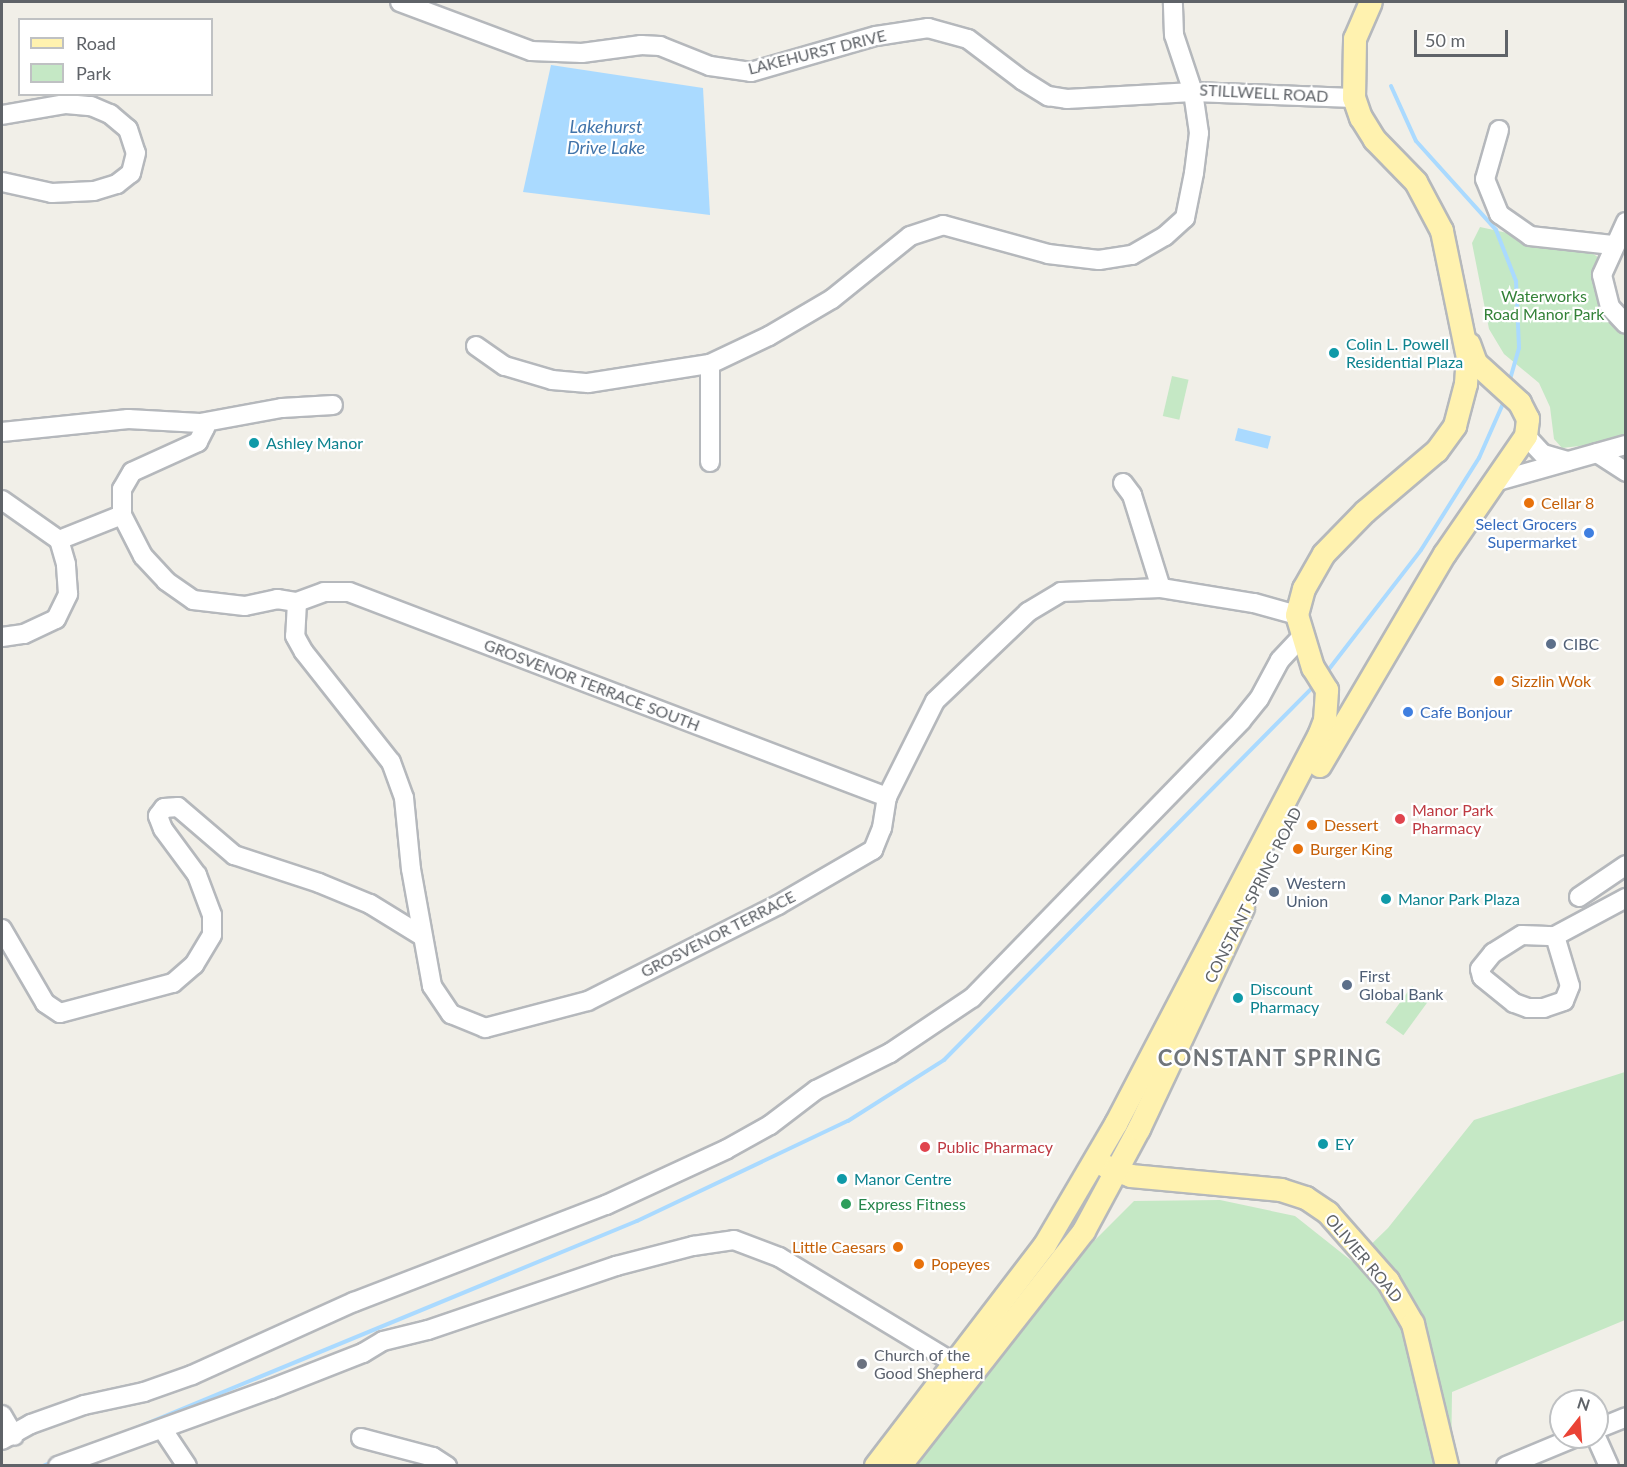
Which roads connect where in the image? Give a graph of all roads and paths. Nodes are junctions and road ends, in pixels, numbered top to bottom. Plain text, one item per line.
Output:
1 (400, 2) edge
2 (1173, 2) edge
3 (1371, 2) edge
4 (1193, 92) junction
5 (1354, 98) junction
6 (2, 115) edge
7 (1499, 130) dead end
8 (2, 182) edge
9 (1626, 222) edge
10 (1613, 246) junction
11 (1460, 320) junction
12 (1626, 324) edge
13 (476, 346) dead end
14 (710, 364) junction
15 (1501, 387) junction
16 (333, 405) dead end
17 (200, 423) junction
18 (1455, 426) junction
19 (2, 432) edge
20 (1526, 436) junction
21 (1626, 445) edge
22 (1597, 453) junction
23 (1568, 461) junction
24 (710, 462) dead end
25 (1626, 472) edge
26 (1494, 482) junction
27 (1124, 483) dead end
28 (2, 500) edge
29 (122, 515) junction
30 (59, 540) junction
31 (1445, 554) junction
32 (1161, 588) junction
33 (297, 602) junction
34 (1300, 626) junction
35 (2, 637) edge
36 (1321, 681) junction
37 (886, 797) junction
38 (1626, 865) edge
39 (1579, 897) dead end
40 (1626, 898) edge
41 (2, 930) edge
42 (422, 936) junction
43 (1555, 936) junction
44 (1094, 1161) junction
45 (1117, 1172) junction
46 (963, 1368) junction
47 (2, 1415) edge
48 (1626, 1417) edge
49 (1609, 1424) edge
50 (163, 1430) junction
51 (8, 1438) edge
52 (361, 1438) dead end
53 (1549, 1448) edge
54 (1601, 1449) edge
55 (58, 1466) edge
56 (187, 1466) edge
57 (447, 1466) edge
58 (876, 1466) edge
59 (900, 1466) edge
60 (1447, 1466) edge
61 (1506, 1466) edge
62 (1609, 1466) edge

1 - 4 street, LAKEHURST DRIVE
2 - 4 street, STILLWELL ROAD
3 - 5 main road
4 - 5 street, STILLWELL ROAD
4 - 14 street
5 - 11 main road
6 - 8 street
7 - 10 street
9 - 10 street
10 - 12 street
11 - 15 main road
11 - 18 main road
13 - 14 street
14 - 24 street
15 - 18 main road
15 - 20 main road
16 - 17 street
17 - 19 street
17 - 29 street
18 - 34 main road
20 - 23 street
20 - 26 main road, CONSTANT SPRING ROAD
21 - 22 street
22 - 23 street
22 - 25 street
23 - 26 street
26 - 31 main road, CONSTANT SPRING ROAD
27 - 32 street
28 - 30 street
29 - 30 street
29 - 33 street
30 - 35 street
31 - 36 main road
31 - 45 main road, CONSTANT SPRING ROAD
32 - 34 street, GROSVENOR TERRACE
32 - 37 street, GROSVENOR TERRACE
33 - 37 street, GROSVENOR TERRACE SOUTH
33 - 42 street, GROSVENOR TERRACE
34 - 36 main road, CONSTANT SPRING ROAD
34 - 51 street
36 - 44 main road, CONSTANT SPRING ROAD
37 - 42 street, GROSVENOR TERRACE
38 - 39 street
40 - 43 street
41 - 42 street
43 - 43 street
44 - 45 main road, OLIVIER ROAD
44 - 46 main road, CONSTANT SPRING ROAD
45 - 46 main road, CONSTANT SPRING ROAD
45 - 60 main road, OLIVIER ROAD
46 - 50 street
46 - 58 main road, CONSTANT SPRING ROAD
46 - 59 main road, CONSTANT SPRING ROAD
47 - 51 street
48 - 49 street
50 - 55 street
50 - 56 street
52 - 57 street
53 - 61 street
54 - 62 street

